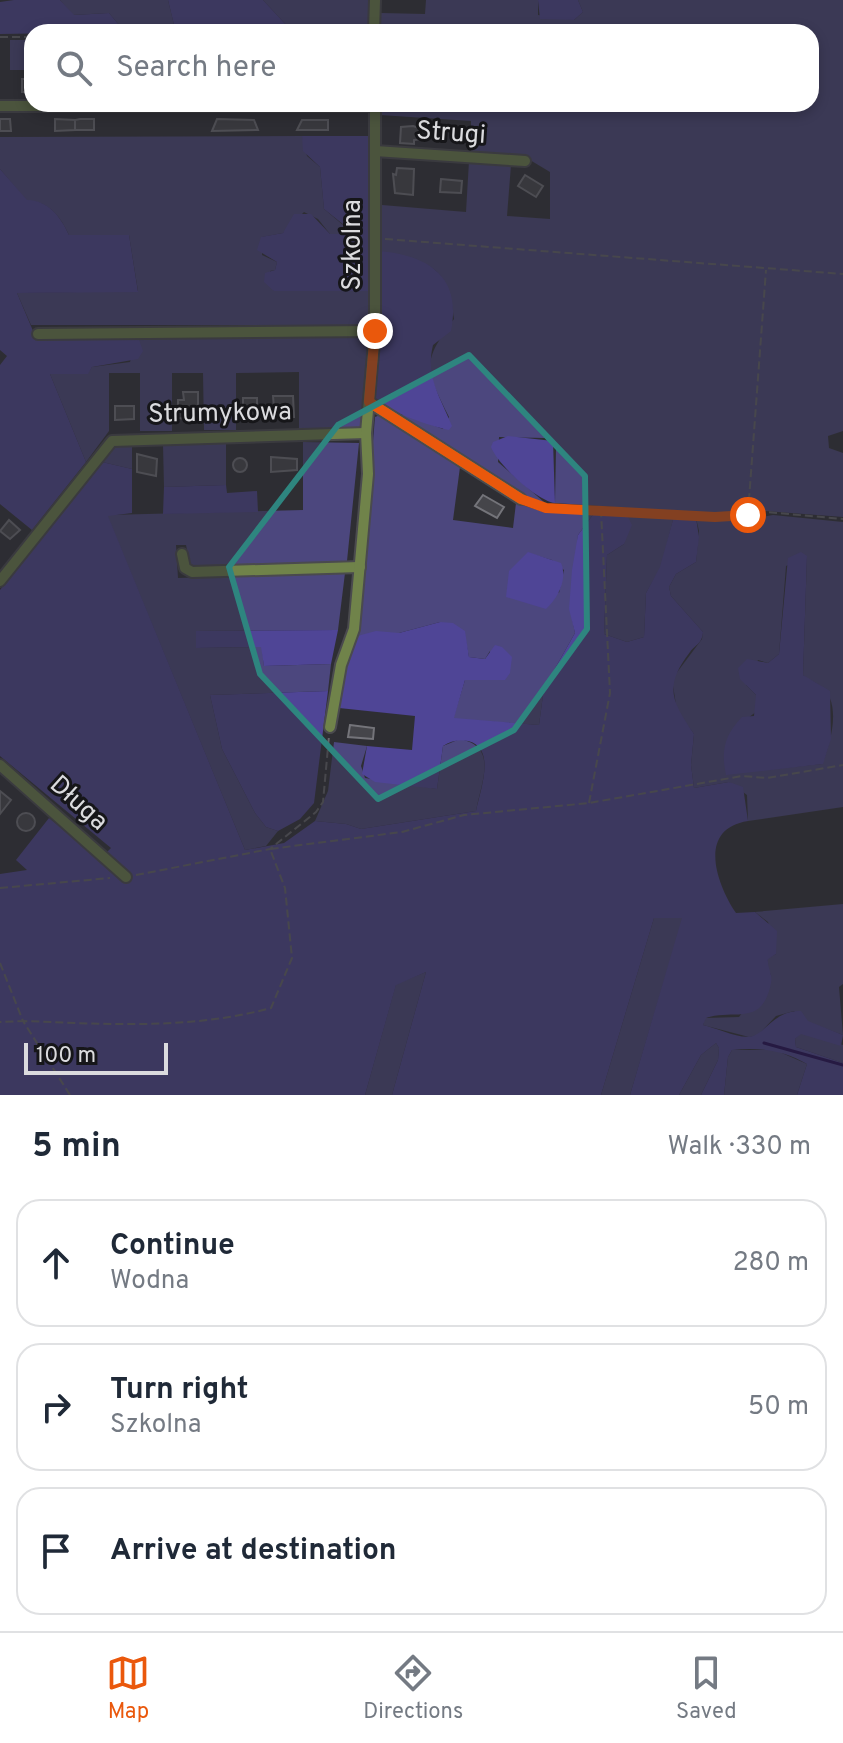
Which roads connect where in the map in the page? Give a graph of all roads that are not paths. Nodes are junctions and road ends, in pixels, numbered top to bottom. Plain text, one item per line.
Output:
1 (375, 0) edge
2 (374, 24) edge
3 (0, 106) edge
4 (24, 106) edge
5 (375, 112) edge
6 (375, 151) junction
7 (525, 161) dead end
8 (375, 331) junction
9 (38, 334) dead end
10 (369, 402) junction
11 (366, 433) junction
12 (521, 499) road end
13 (182, 554) dead end
14 (360, 567) junction
15 (0, 581) edge
16 (330, 727) road end
17 (0, 765) edge
18 (126, 877) road end

1 - 2 street
3 - 4 street
5 - 6 street, Szkolna
6 - 7 street, Strugi
6 - 8 street, Szkolna
8 - 9 street
8 - 10 street, Szkolna
10 - 11 street, Szkolna
10 - 12 street
11 - 14 street, Szkolna
11 - 15 street, Strumykowa
13 - 14 street
14 - 16 street, Szkolna
17 - 18 street, Długa

